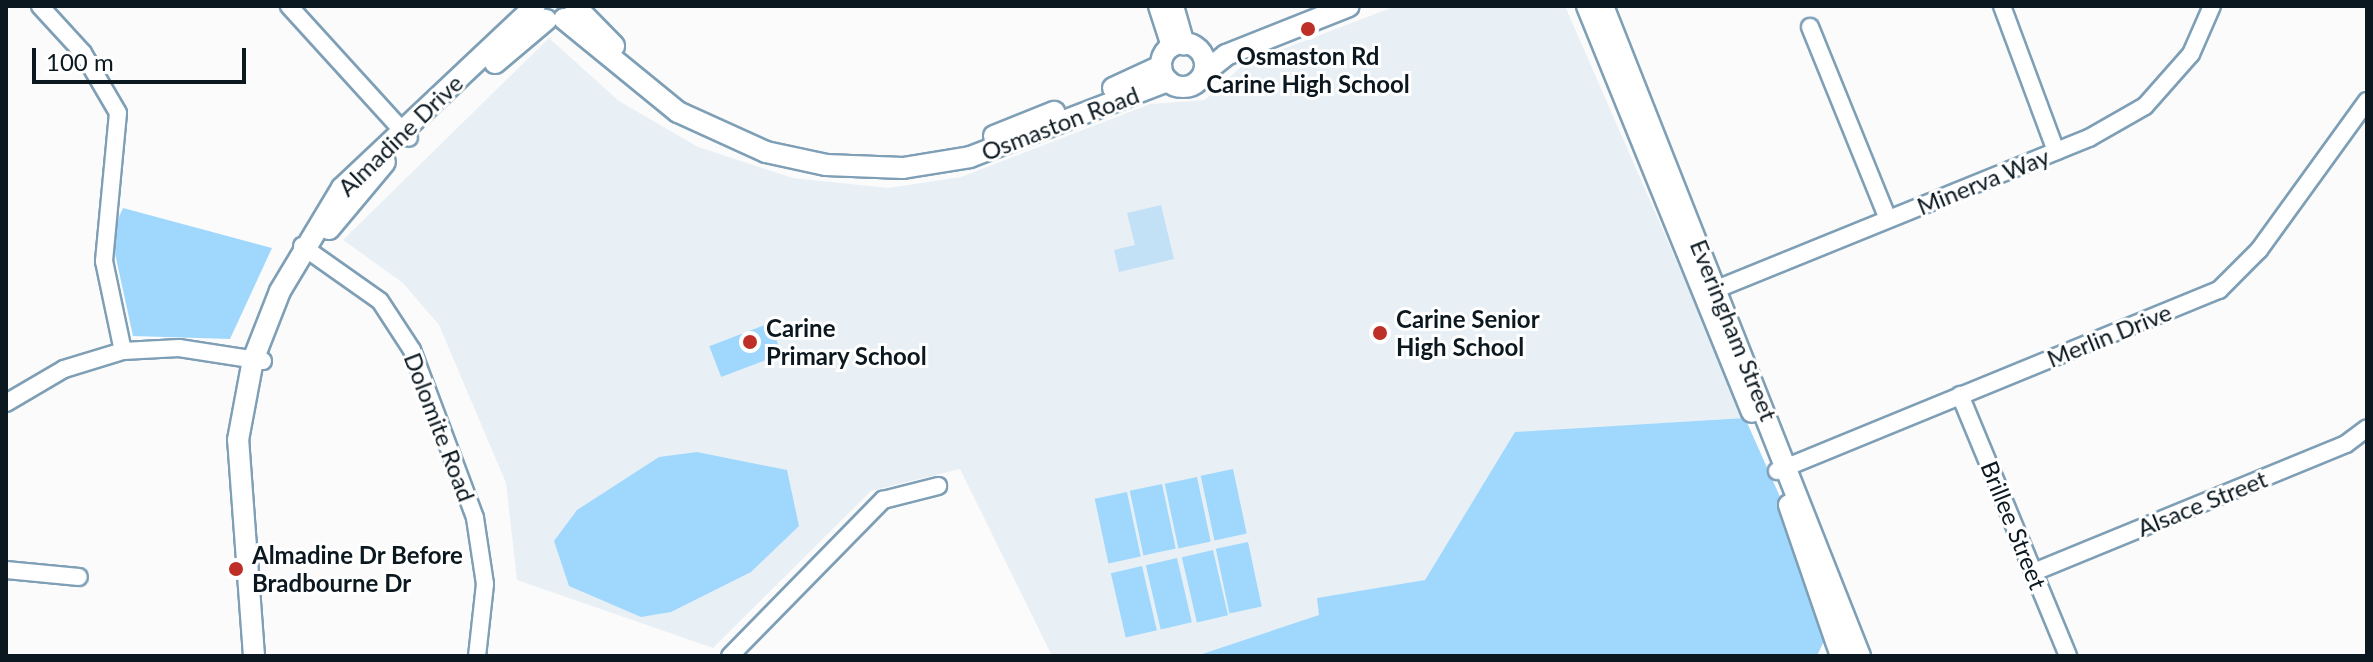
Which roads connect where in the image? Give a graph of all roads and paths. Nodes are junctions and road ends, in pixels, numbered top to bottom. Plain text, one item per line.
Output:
1 (40, 6) edge
2 (289, 6) edge
3 (1159, 6) edge
4 (1173, 6) edge
5 (1314, 6) edge
6 (1349, 6) edge
7 (1587, 6) edge
8 (1603, 6) edge
9 (2002, 6) edge
10 (2212, 6) edge
11 (555, 10) edge
12 (1810, 27) dead end
13 (1184, 46) junction
14 (1204, 73) junction
15 (1165, 74) junction
16 (2367, 101) edge
17 (405, 134) junction
18 (2056, 151) junction
19 (1888, 219) junction
20 (308, 250) junction
21 (1711, 291) junction
22 (123, 351) junction
23 (258, 360) junction
24 (1960, 395) junction
25 (6, 403) edge
26 (2367, 428) edge
27 (1782, 468) junction
28 (938, 486) dead end
29 (6, 570) edge
30 (2034, 572) junction
31 (79, 577) dead end
32 (254, 656) edge
33 (266, 656) edge
34 (477, 656) edge
35 (730, 656) edge
36 (1841, 656) edge
37 (1860, 656) edge
38 (2068, 656) edge

1 - 22 street
2 - 17 street
3 - 13 street
4 - 13 street
5 - 13 street
6 - 14 street
7 - 21 street, Everingham Street
8 - 21 street, Everingham Street
9 - 18 street
10 - 18 street, Minerva Way
11 - 15 street, Osmaston Road
11 - 17 street, Almadine Drive
12 - 19 street
13 - 14 street
13 - 15 street
14 - 15 street, Osmaston Road
16 - 24 street, Merlin Drive
17 - 20 street, Almadine Drive
18 - 19 street, Minerva Way
19 - 21 street, Minerva Way
20 - 23 street, Almadine Drive
20 - 34 street, Dolomite Road
21 - 27 street, Everingham Street
22 - 23 street
22 - 25 street
23 - 32 street, Almadine Drive
23 - 33 street, Almadine Drive
24 - 27 street, Merlin Drive
24 - 30 street, Brillee Street
26 - 30 street, Alsace Street
27 - 36 street, Everingham Street
27 - 37 street, Everingham Street
28 - 35 street
29 - 31 street
30 - 38 street, Brillee Street

